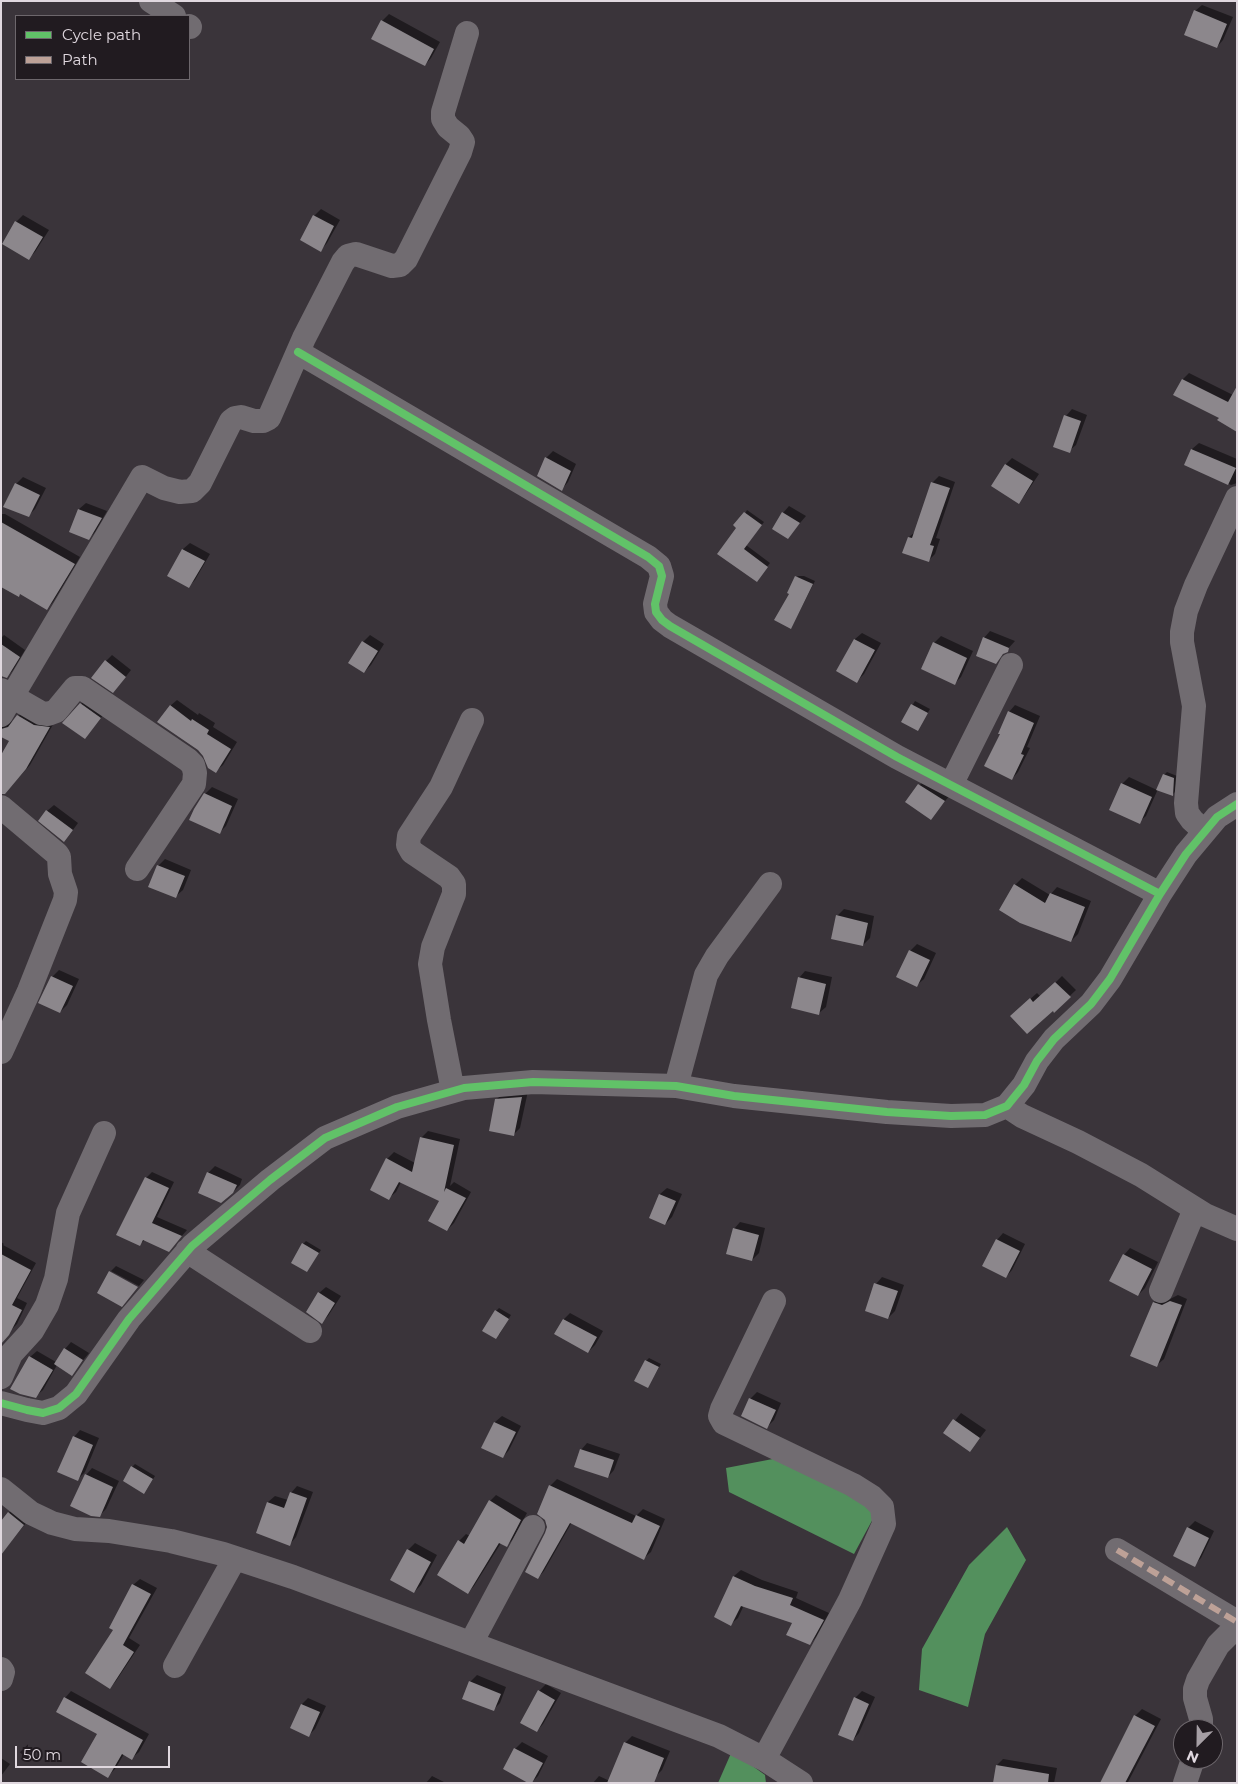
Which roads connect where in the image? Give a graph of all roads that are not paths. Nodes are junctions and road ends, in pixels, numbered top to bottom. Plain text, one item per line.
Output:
1 (151, 1) edge
2 (172, 15) edge
3 (467, 33) dead end
4 (298, 352) junction
5 (1237, 498) edge
6 (1011, 665) dead end
7 (5, 701) edge
8 (472, 720) dead end
9 (951, 785) junction
10 (1237, 804) edge
11 (1, 807) edge
12 (1204, 831) junction
13 (137, 869) dead end
14 (770, 884) dead end
15 (1160, 894) junction
16 (2, 1052) edge
17 (676, 1086) junction
18 (453, 1091) junction
19 (1007, 1106) junction
20 (104, 1133) dead end
21 (1195, 1209) junction
22 (1237, 1229) edge
23 (187, 1251) junction
24 (1161, 1291) dead end
25 (774, 1301) dead end
26 (310, 1331) dead end
27 (1, 1377) edge
28 (1, 1403) edge
29 (3, 1494) edge
30 (533, 1527) dead end
31 (1117, 1550) dead end
32 (235, 1558) junction
33 (1237, 1624) edge
34 (471, 1643) junction
35 (175, 1666) dead end
36 (1, 1668) edge
37 (1, 1680) edge
38 (1201, 1719) edge
39 (764, 1759) junction
40 (1190, 1769) edge
41 (801, 1783) edge
42 (1185, 1783) edge

1 - 2 street
3 - 4 street
4 - 7 street
4 - 9 street
5 - 12 street
6 - 9 street
7 - 13 street
8 - 18 street
9 - 15 street
10 - 12 street
11 - 16 street
12 - 15 street
14 - 17 street
15 - 19 street
17 - 18 street
17 - 19 street
18 - 23 street
19 - 21 street
20 - 27 street
21 - 22 street
21 - 24 street
23 - 26 street
23 - 28 street
25 - 39 street
29 - 32 street
30 - 34 street
31 - 33 street
32 - 34 street
32 - 35 street
33 - 38 street
34 - 39 street
36 - 37 street
39 - 41 street
40 - 42 street

